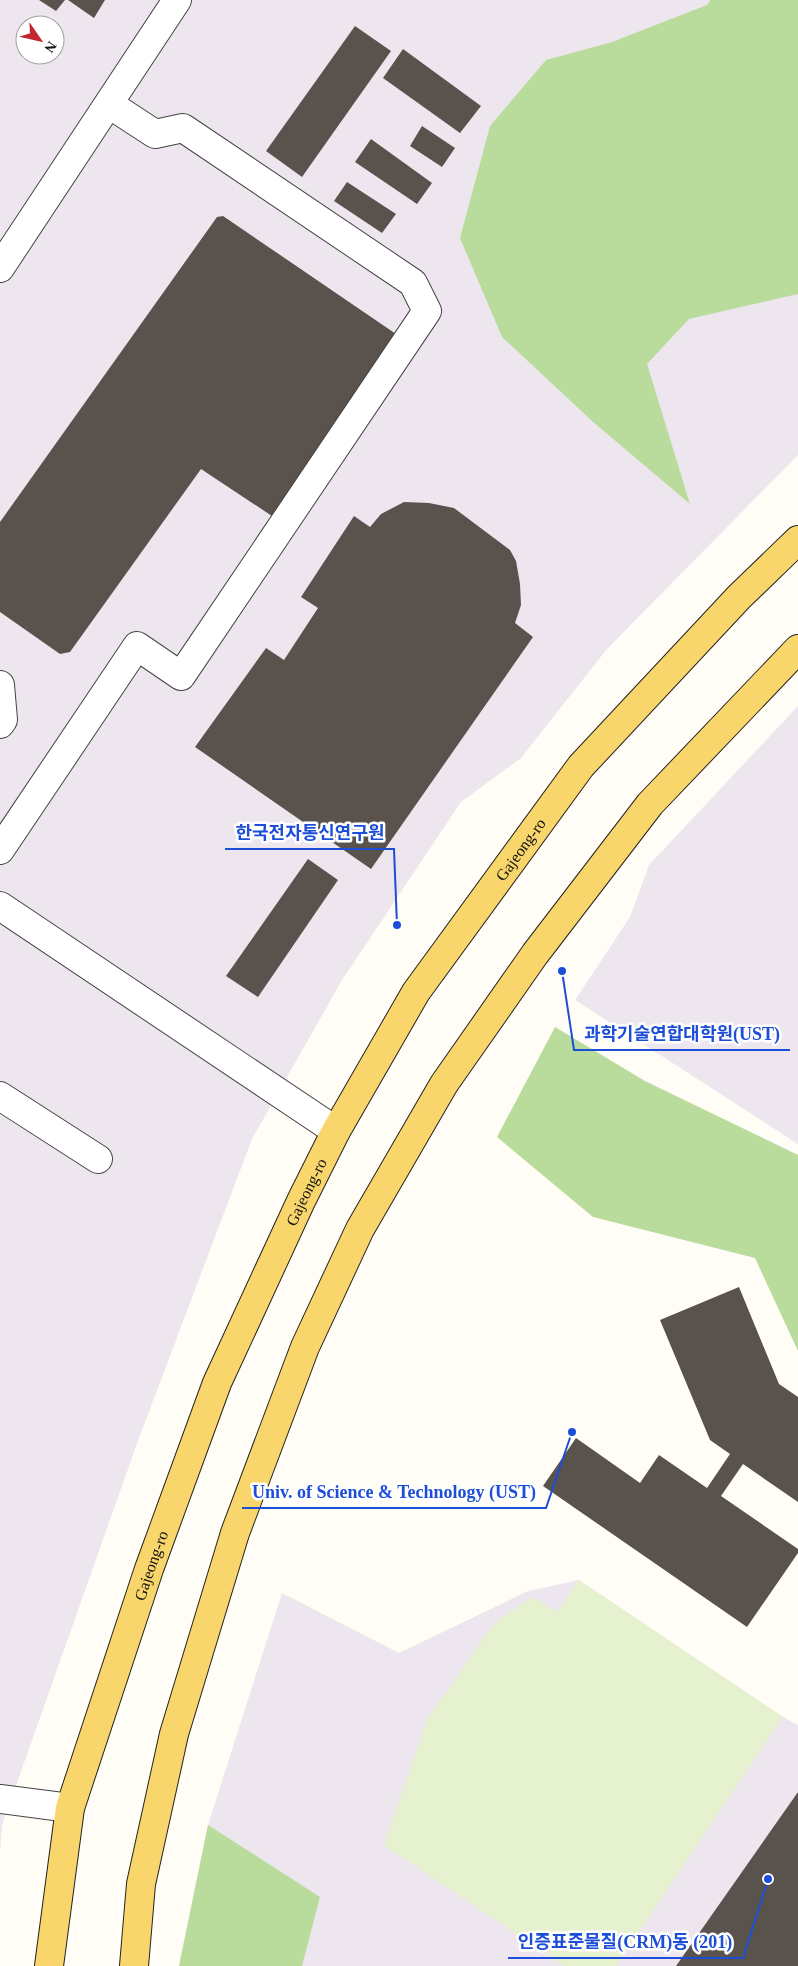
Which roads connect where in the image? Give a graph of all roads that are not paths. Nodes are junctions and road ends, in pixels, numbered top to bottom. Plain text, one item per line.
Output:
1 (177, 0) edge
2 (109, 104) junction
3 (0, 268) edge
4 (798, 540) edge
5 (798, 650) edge
6 (0, 685) edge
7 (0, 724) edge
8 (0, 850) edge
9 (0, 906) edge
10 (0, 1096) edge
11 (336, 1131) junction
12 (98, 1159) dead end
13 (0, 1799) edge
14 (70, 1808) junction
15 (49, 1966) edge
16 (134, 1966) edge

1 - 2 lane
2 - 3 lane
2 - 8 lane
4 - 11 main road, Gajeong-ro
5 - 16 main road
6 - 7 lane
9 - 11 lane
10 - 12 lane
11 - 14 main road, Gajeong-ro
13 - 14 lane
14 - 15 main road, Gajeong-ro

